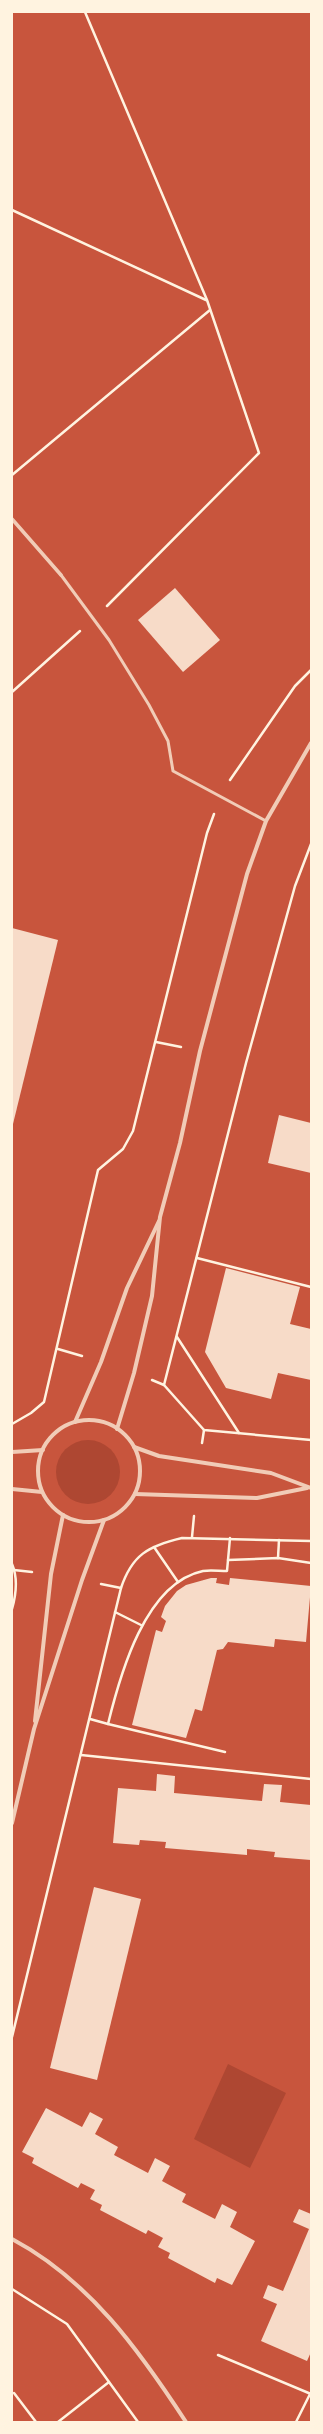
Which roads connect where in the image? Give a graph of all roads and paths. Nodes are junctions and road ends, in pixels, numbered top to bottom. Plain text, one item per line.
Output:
1 (85, 12) edge
2 (12, 210) edge
3 (206, 300) junction
4 (210, 310) junction
5 (12, 475) edge
6 (12, 519) edge
7 (61, 575) joint
8 (95, 618) junction
9 (311, 670) edge
10 (12, 692) edge
11 (311, 744) edge
12 (221, 795) junction
13 (266, 821) junction
14 (311, 844) edge
15 (156, 1042) junction
16 (200, 1051) junction
17 (160, 1217) junction
18 (197, 1258) junction
19 (311, 1287) edge
20 (177, 1337) junction
21 (75, 1422) junction
22 (12, 1424) edge
23 (117, 1429) junction
24 (240, 1434) junction
25 (311, 1440) edge
26 (134, 1447) junction
27 (43, 1450) junction
28 (12, 1452) edge
29 (309, 1488) edge
30 (12, 1489) edge
31 (42, 1492) junction
32 (135, 1494) junction
33 (63, 1515) junction
34 (104, 1520) junction
35 (230, 1538) junction
36 (279, 1540) junction
37 (311, 1540) edge
38 (154, 1547) junction
39 (278, 1558) junction
40 (228, 1560) junction
41 (311, 1563) edge
42 (12, 1564) edge
43 (178, 1582) junction
44 (12, 1609) edge
45 (115, 1612) junction
46 (141, 1625) junction
47 (90, 1719) junction
48 (108, 1724) junction
49 (34, 1729) junction
50 (225, 1752) dead end
51 (81, 1755) junction
52 (311, 1779) edge
53 (12, 1823) edge
54 (12, 2037) edge
55 (12, 2239) edge
56 (12, 2289) edge
57 (218, 2355) dead end
58 (109, 2382) junction
59 (14, 2393) dead end
60 (311, 2394) edge
61 (36, 2422) edge
62 (58, 2422) edge
63 (138, 2422) edge
64 (186, 2422) edge
65 (296, 2422) edge

1 - 3 path
2 - 3 path
3 - 4 path
4 - 5 path
4 - 8 path
6 - 7 street
7 - 8 lane
8 - 10 path
8 - 12 lane
9 - 12 path
11 - 13 street
12 - 13 lane
12 - 15 path
13 - 16 street
14 - 18 path
15 - 16 path
15 - 22 path
16 - 17 street
17 - 21 street
17 - 23 street
18 - 19 path
18 - 20 path
20 - 24 path
20 - 24 path
21 - 23 street
21 - 27 street
23 - 26 street
24 - 25 path
26 - 29 street
26 - 32 street
27 - 28 street
27 - 31 street
29 - 32 street
30 - 31 street
31 - 33 street
32 - 34 street
33 - 34 street
33 - 49 street
34 - 49 street
35 - 36 path
35 - 38 path
35 - 40 path
36 - 37 path
36 - 39 path
38 - 43 path
38 - 45 path
39 - 40 path
39 - 41 path
40 - 43 path
42 - 44 path
43 - 46 path
45 - 46 path
45 - 47 path
46 - 48 path
47 - 48 path
47 - 51 path
48 - 50 path
49 - 53 street
51 - 52 path
51 - 54 path
55 - 64 street
56 - 58 path
57 - 60 path
58 - 62 path
58 - 63 path
59 - 61 path
60 - 65 path

